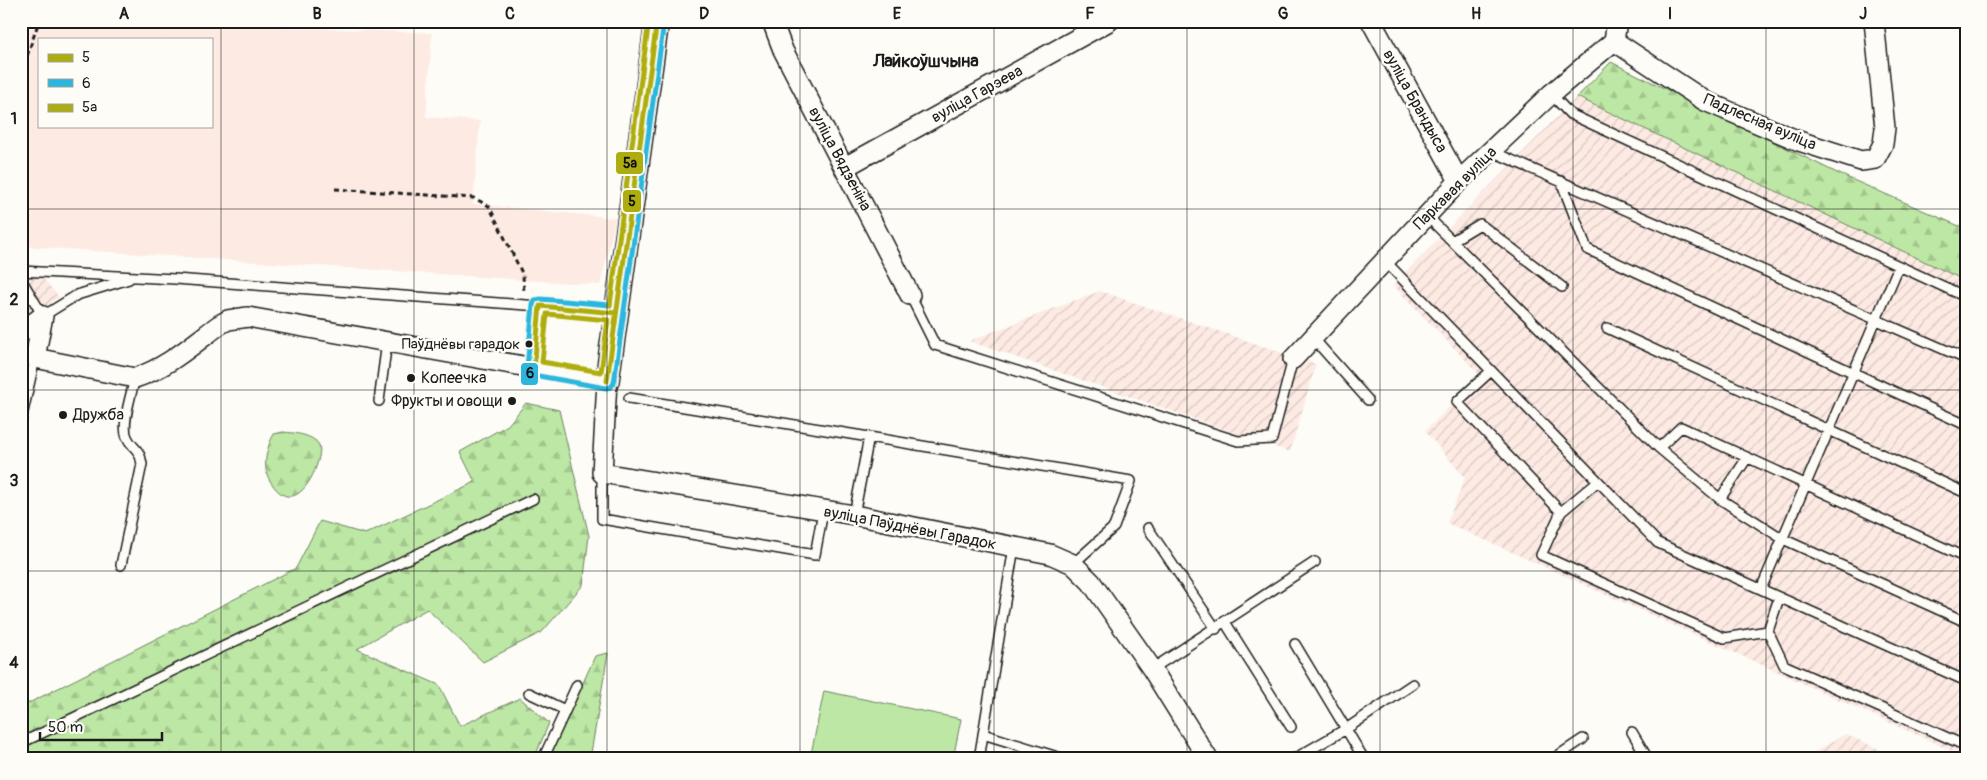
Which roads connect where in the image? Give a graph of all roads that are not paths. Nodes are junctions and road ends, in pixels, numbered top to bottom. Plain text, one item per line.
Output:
1 (657, 21) edge
2 (772, 21) edge
3 (1109, 21) edge
4 (1371, 21) edge
5 (1617, 21) edge
6 (1874, 21) edge
7 (1614, 41) junction
8 (1551, 94) junction
9 (1491, 151) junction
10 (845, 167) junction
11 (1459, 181) junction
12 (1561, 182) junction
13 (1426, 216) junction
14 (1452, 241) junction
15 (1385, 260) junction
16 (1899, 266) junction
17 (21, 271) edge
18 (136, 277) junction
19 (21, 279) edge
20 (1562, 287) dead end
21 (910, 295) joint
22 (1966, 297) edge
23 (617, 304) junction
24 (531, 305) junction
25 (43, 316) junction
26 (1876, 320) junction
27 (1607, 328) dead end
28 (21, 332) edge
29 (1312, 338) junction
30 (388, 342) junction
31 (35, 358) junction
32 (1293, 359) joint
33 (1966, 359) edge
34 (534, 368) junction
35 (1491, 371) junction
36 (1854, 372) junction
37 (135, 378) junction
38 (606, 381) junction
39 (629, 398) dead end
40 (1368, 400) dead end
41 (379, 402) dead end
42 (21, 421) edge
43 (1966, 424) edge
44 (1829, 430) junction
45 (869, 437) junction
46 (1659, 448) junction
47 (1748, 458) junction
48 (602, 473) junction
49 (1598, 481) junction
50 (1806, 484) junction
51 (1966, 493) edge
52 (533, 499) dead end
53 (1720, 499) junction
54 (823, 511) junction
55 (1561, 512) junction
56 (854, 515) junction
57 (1148, 528) dead end
58 (1783, 539) junction
59 (1014, 547) junction
60 (1966, 558) edge
61 (1314, 562) dead end
62 (1073, 564) junction
63 (121, 565) dead end
64 (1761, 590) junction
65 (1779, 598) junction
66 (1225, 622) junction
67 (1966, 622) edge
68 (1216, 629) junction
69 (1768, 631) junction
70 (1294, 644) dead end
71 (1152, 669) junction
72 (1966, 681) edge
73 (1413, 684) dead end
74 (577, 685) dead end
75 (529, 693) dead end
76 (565, 710) junction
77 (1291, 727) dead end
78 (1346, 729) junction
79 (1632, 732) dead end
80 (983, 734) junction
81 (1583, 738) dead end
82 (21, 743) edge
83 (1966, 746) edge
84 (544, 759) edge
85 (979, 759) edge
86 (1064, 759) edge
87 (1208, 759) edge
88 (1294, 759) edge
89 (1364, 759) edge
90 (1553, 759) edge
91 (1648, 759) edge

1 - 23 street
2 - 10 street, вуліца Вядзеніна
3 - 10 street, вуліца Гарэева
4 - 11 street, вуліца Брандыса
5 - 7 street
6 - 7 street, Падлесная вуліца
7 - 8 street, Паркавая вуліца
8 - 9 street, Паркавая вуліца
8 - 16 lane
9 - 11 street, Паркавая вуліца
9 - 12 lane
10 - 21 street, вуліца Вядзеніна
11 - 13 street, Паркавая вуліца
12 - 26 lane
12 - 36 lane
13 - 14 lane
13 - 15 street, Паркавая вуліца
14 - 20 lane
14 - 46 lane
15 - 29 street, Паркавая вуліца
15 - 35 lane
16 - 22 lane
16 - 26 lane
17 - 18 lane
18 - 24 lane
18 - 25 lane
19 - 25 lane
21 - 32 lane
23 - 24 street
23 - 38 street
24 - 34 street
25 - 28 street
25 - 31 street
26 - 33 lane
26 - 36 lane
27 - 44 lane
29 - 32 street, Паркавая вуліца
29 - 40 lane
30 - 34 street
30 - 37 street
30 - 41 lane
31 - 37 street
31 - 42 lane
34 - 38 street
35 - 49 lane
35 - 55 lane
36 - 43 lane
36 - 44 lane
37 - 63 lane
38 - 48 street
39 - 45 lane
44 - 50 lane
44 - 51 lane
45 - 56 lane
45 - 62 lane
46 - 47 lane
46 - 53 lane
47 - 50 lane
47 - 53 lane
48 - 54 street, вуліца Паўднёвы Гарадок
48 - 54 lane
49 - 55 lane
49 - 64 lane
50 - 58 lane
50 - 60 lane
52 - 82 lane
53 - 58 lane
54 - 56 street, вуліца Паўднёвы Гарадок
55 - 69 lane
56 - 59 street, вуліца Паўднёвы Гарадок
57 - 68 lane
58 - 64 lane
58 - 67 lane
59 - 62 street, вуліца Паўднёвы Гарадок
59 - 80 lane
61 - 66 lane
62 - 71 street, вуліца Паўднёвы Гарадок
64 - 65 lane
65 - 69 lane
65 - 72 lane
66 - 68 lane
66 - 77 lane
68 - 71 lane
69 - 83 lane
70 - 78 lane
71 - 87 street, вуліца Паўднёвы Гарадок
73 - 78 lane
74 - 76 lane
75 - 76 lane
76 - 84 lane
78 - 88 lane
78 - 89 lane
79 - 91 lane
80 - 85 lane
80 - 86 lane
81 - 90 lane

